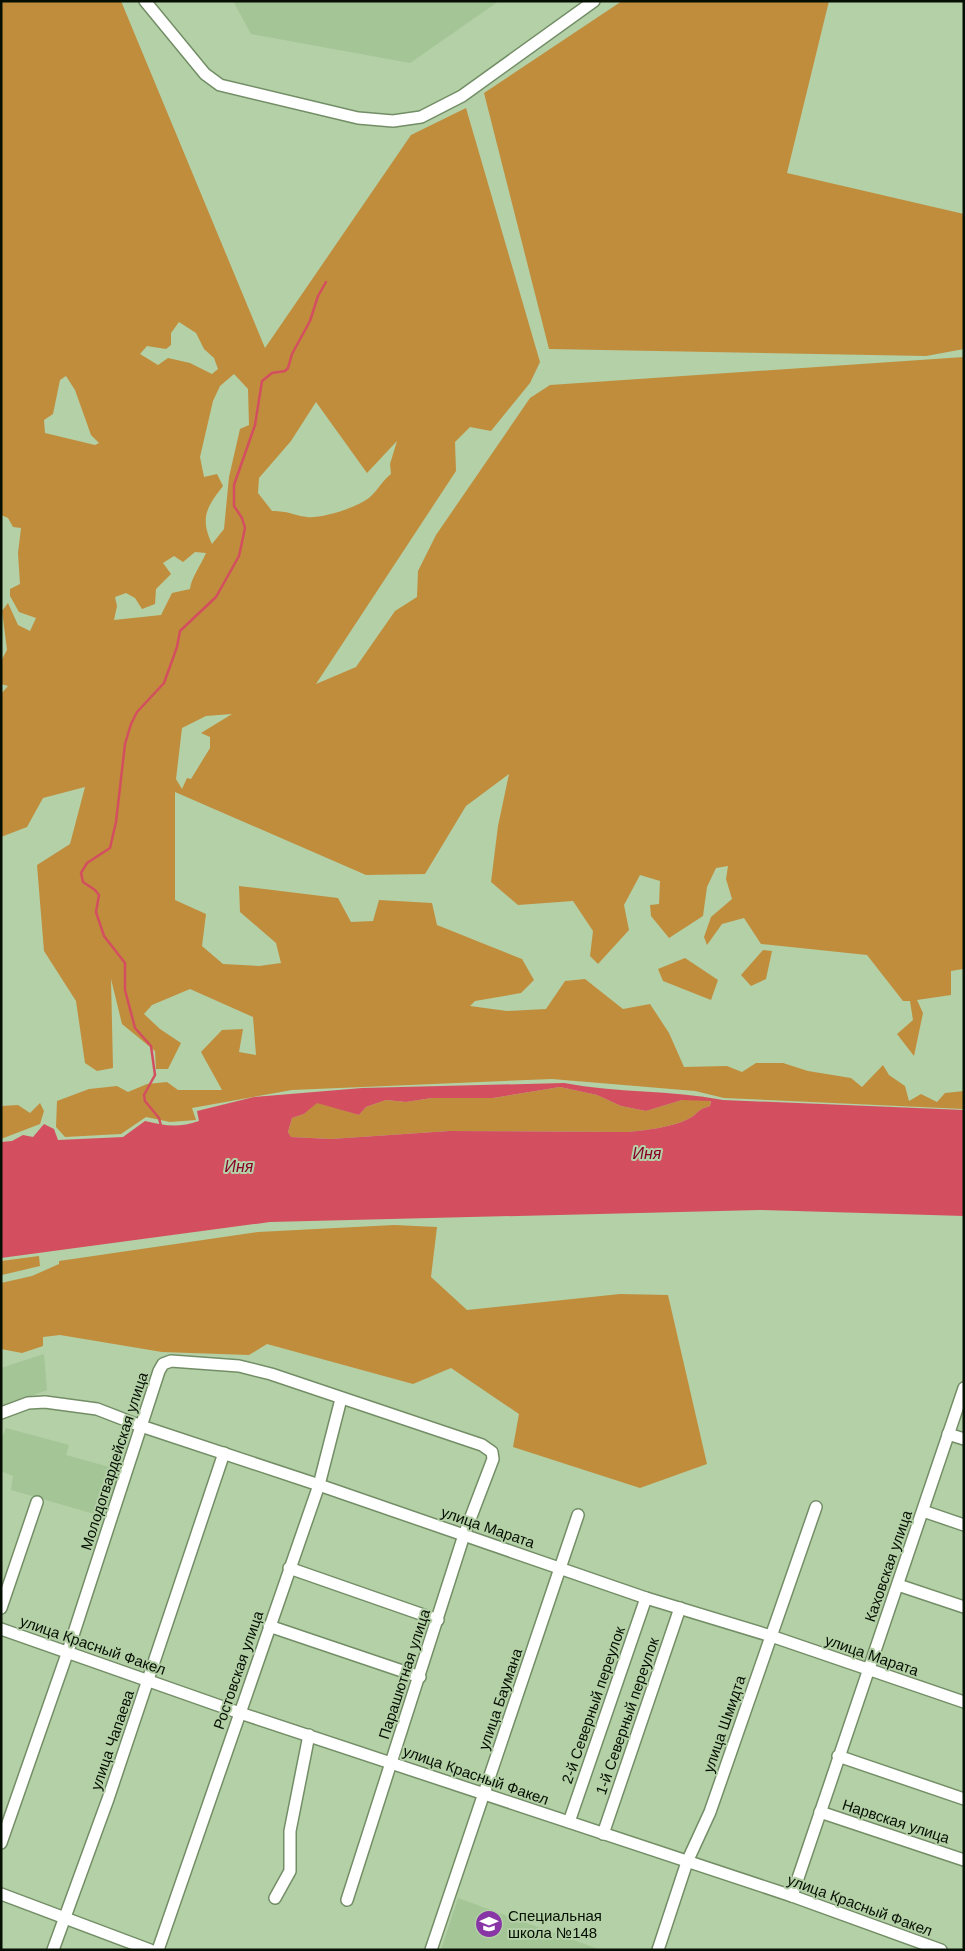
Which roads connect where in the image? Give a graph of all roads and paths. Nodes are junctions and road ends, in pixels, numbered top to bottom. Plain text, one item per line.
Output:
1 (145, 1) edge
2 (594, 1) edge
3 (964, 1388) edge
4 (341, 1398) junction
5 (1, 1413) edge
6 (141, 1426) junction
7 (948, 1434) junction
8 (964, 1439) edge
9 (224, 1454) junction
10 (493, 1459) joint
11 (319, 1485) junction
12 (37, 1502) dead end
13 (816, 1507) dead end
14 (924, 1511) junction
15 (578, 1515) dead end
16 (964, 1525) edge
17 (464, 1535) junction
18 (289, 1568) junction
19 (560, 1568) junction
20 (898, 1585) junction
21 (646, 1598) junction
22 (964, 1607) edge
23 (1, 1608) edge
24 (680, 1608) junction
25 (438, 1620) junction
26 (269, 1626) junction
27 (1, 1629) edge
28 (771, 1636) junction
29 (68, 1651) junction
30 (867, 1670) junction
31 (420, 1677) junction
32 (148, 1681) junction
33 (964, 1702) edge
34 (240, 1713) junction
35 (309, 1735) junction
36 (838, 1756) junction
37 (390, 1761) junction
38 (484, 1793) junction
39 (964, 1799) edge
40 (820, 1812) junction
41 (569, 1822) junction
42 (603, 1834) junction
43 (1, 1844) edge
44 (964, 1860) edge
45 (687, 1862) junction
46 (1, 1894) edge
47 (792, 1896) junction
48 (275, 1898) dead end
49 (347, 1900) dead end
50 (64, 1918) junction
51 (923, 1947) edge
52 (53, 1950) edge
53 (150, 1950) edge
54 (158, 1950) edge
55 (431, 1950) edge
56 (658, 1950) edge
57 (941, 1950) edge

1 - 2 street
3 - 7 street, Каховская улица
4 - 6 street, Молодогвардейская улица
4 - 10 street, Молодогвардейская улица
4 - 11 street, Ростовская улица
5 - 6 street, улица Марата
6 - 9 street, улица Марата
6 - 29 street, Молодогвардейская улица
7 - 8 street
7 - 14 street, Каховская улица
9 - 11 street, улица Марата
9 - 32 street, улица Чапаева
10 - 17 street, Парашютная улица
11 - 17 street, улица Марата
11 - 18 street, Ростовская улица
12 - 23 street
13 - 28 street, улица Шмидта
14 - 16 street
14 - 20 street, Каховская улица
15 - 19 street, улица Баумана
17 - 19 street, улица Марата
17 - 25 street, Парашютная улица
18 - 25 street
18 - 26 street, Ростовская улица
19 - 21 street, улица Марата
19 - 38 street, улица Баумана
20 - 22 street
20 - 30 street, Каховская улица
21 - 24 street, улица Марата
21 - 41 street, 2-й Северный переулок
24 - 28 street, улица Марата
24 - 42 street, 1-й Северный переулок
25 - 31 street, Парашютная улица
26 - 31 street
26 - 34 street, Ростовская улица
27 - 29 street, улица Красный Факел
28 - 30 street, улица Марата
28 - 45 street, улица Шмидта
29 - 32 street, улица Красный Факел
29 - 43 street, Молодогвардейская улица
30 - 33 street, улица Марата
30 - 36 street, Каховская улица
31 - 37 street, Парашютная улица
32 - 34 street, улица Красный Факел
32 - 50 street, улица Чапаева
34 - 35 street, улица Красный Факел
34 - 54 street, Ростовская улица
35 - 37 street, улица Красный Факел
35 - 48 street
36 - 39 street
36 - 40 street, Каховская улица
37 - 38 street, улица Красный Факел
37 - 49 street, Парашютная улица
38 - 41 street, улица Красный Факел
38 - 55 street, улица Баумана
40 - 44 street, Нарвская улица
40 - 47 street, Каховская улица
41 - 42 street, улица Красный Факел
42 - 45 street, улица Красный Факел
45 - 47 street, улица Красный Факел
45 - 56 street, улица Шмидта
46 - 50 street
47 - 51 street, улица Красный Факел
50 - 52 street, улица Чапаева
50 - 53 street
51 - 57 street, улица Красный Факел

